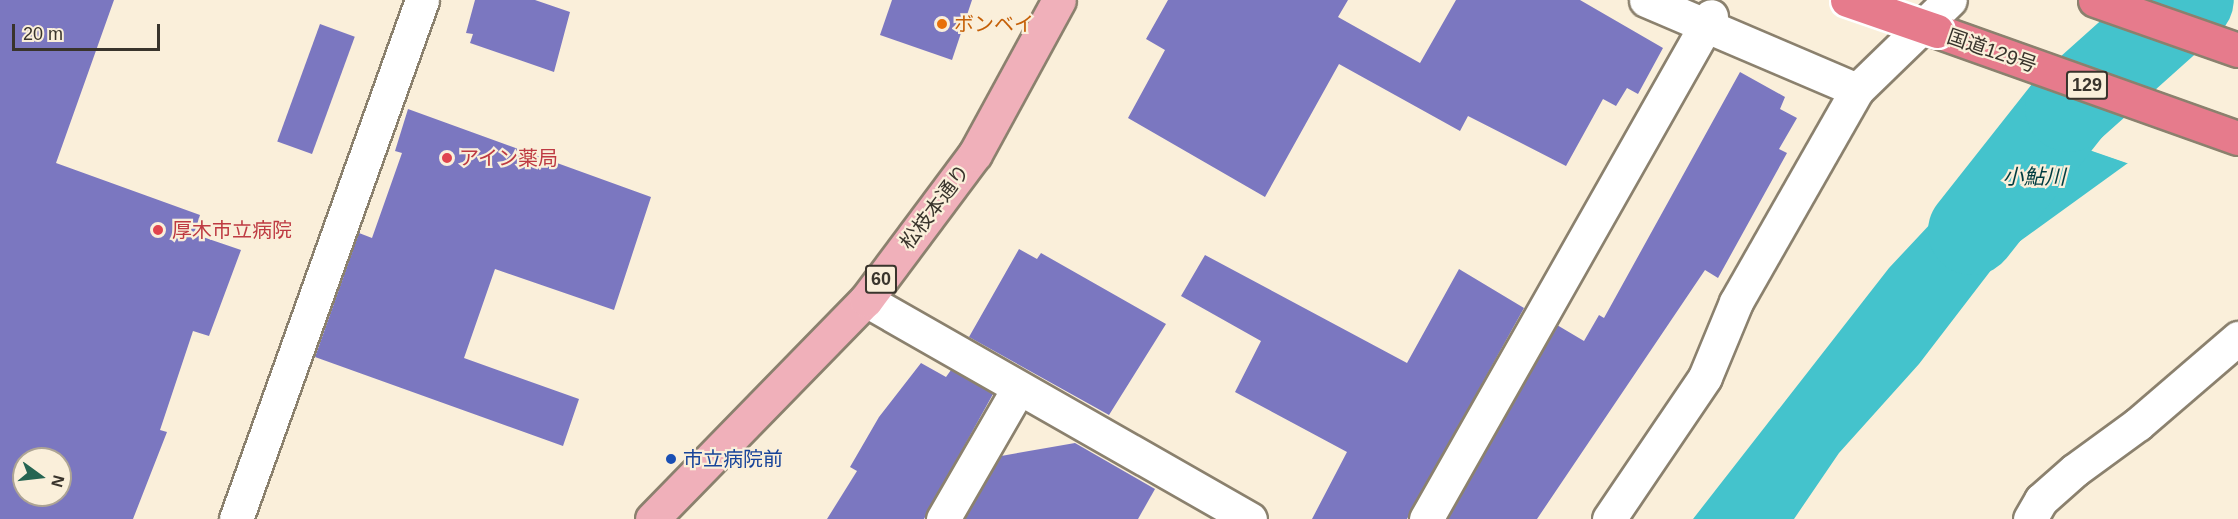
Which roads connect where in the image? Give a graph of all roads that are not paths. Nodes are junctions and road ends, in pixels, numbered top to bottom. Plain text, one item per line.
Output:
1 (422, 0) edge
2 (1059, 0) edge
3 (1646, 0) edge
4 (1847, 0) edge
5 (1950, 0) edge
6 (2095, 0) edge
7 (1709, 20) junction
8 (2238, 50) edge
9 (1857, 90) junction
10 (2238, 138) edge
11 (866, 300) junction
12 (2238, 338) edge
13 (1018, 389) junction
14 (236, 519) edge
15 (652, 519) edge
16 (943, 519) edge
17 (1250, 519) edge
18 (1426, 519) edge
19 (1609, 519) edge
20 (2030, 519) edge

1 - 14 street
2 - 11 main road, 松枝本通り / 60
3 - 7 street
4 - 10 highway, 国道129号 / 129, bridge
5 - 9 street
6 - 8 highway
7 - 9 street
7 - 18 street
9 - 19 street
11 - 13 street
11 - 15 main road, 松枝本通り / 60
12 - 20 street
13 - 16 street
13 - 17 street

